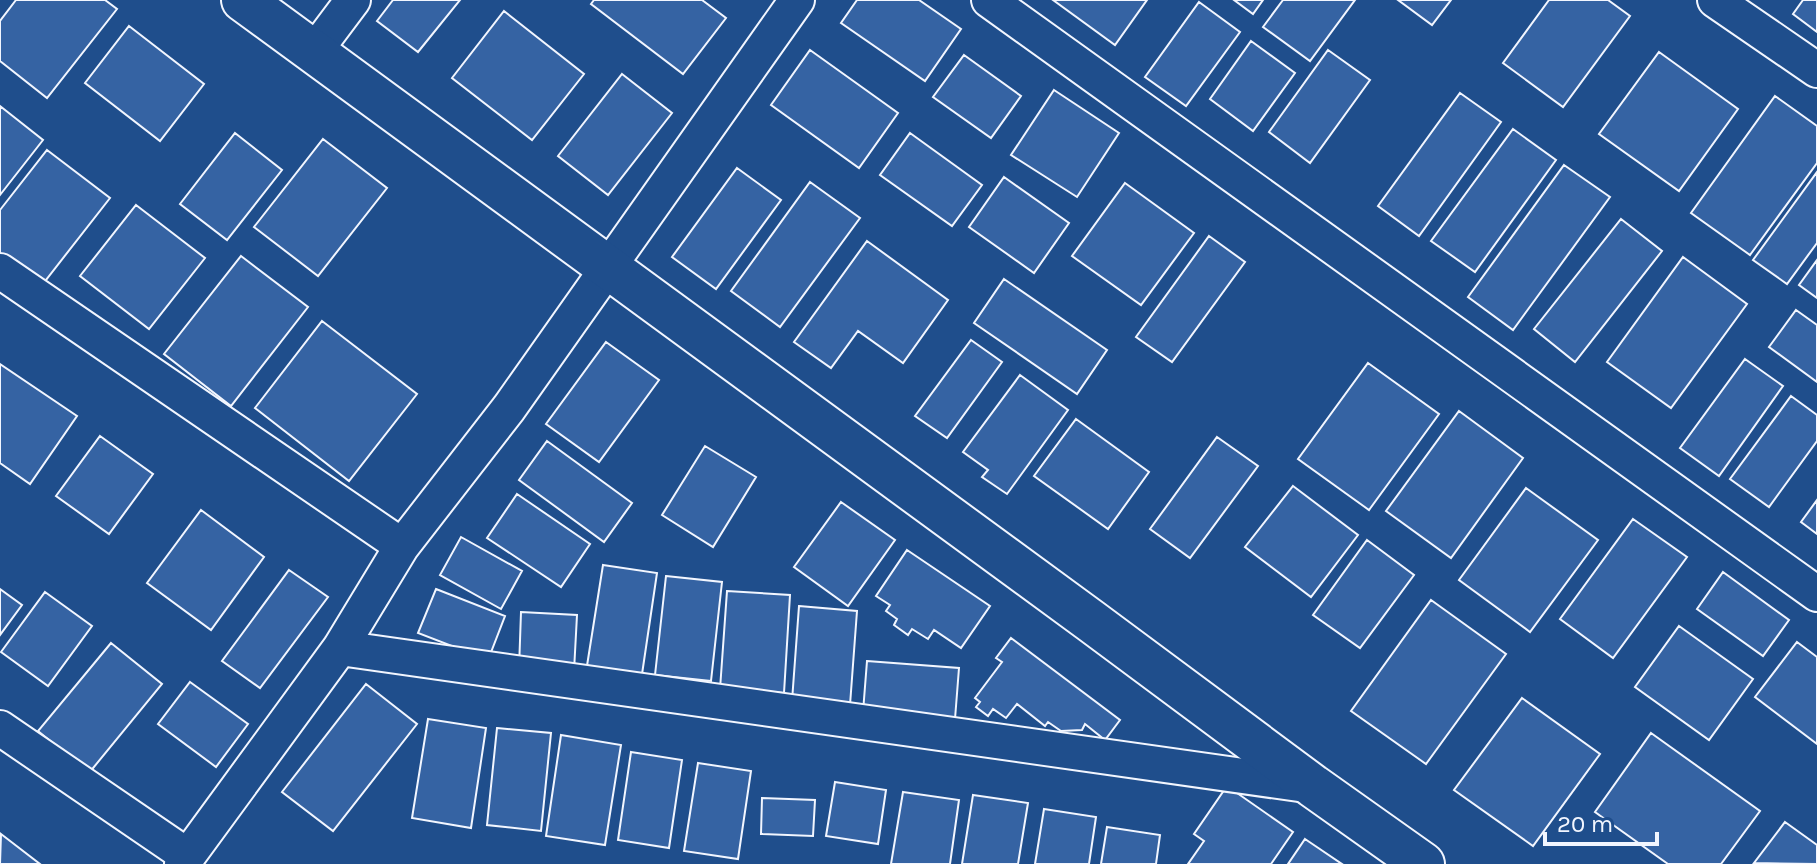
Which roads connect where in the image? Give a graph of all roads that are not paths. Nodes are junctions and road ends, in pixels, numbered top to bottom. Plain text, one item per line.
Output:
1 (243, 0) edge
2 (353, 0) edge
3 (797, 0) edge
4 (989, 0) edge
5 (1715, 0) edge
6 (314, 52) junction
7 (1817, 70) edge
8 (610, 268) junction
9 (0, 271) edge
10 (402, 546) junction
11 (1817, 594) edge
12 (340, 648) junction
13 (0, 728) edge
14 (1313, 786) junction
15 (184, 860) edge
16 (1423, 864) edge

1 - 6 street
2 - 6 street
3 - 8 street
4 - 11 street
5 - 7 street
6 - 8 street
8 - 10 street
8 - 14 street
9 - 10 street
10 - 12 street
12 - 14 street
12 - 15 street
13 - 15 street
14 - 16 street

